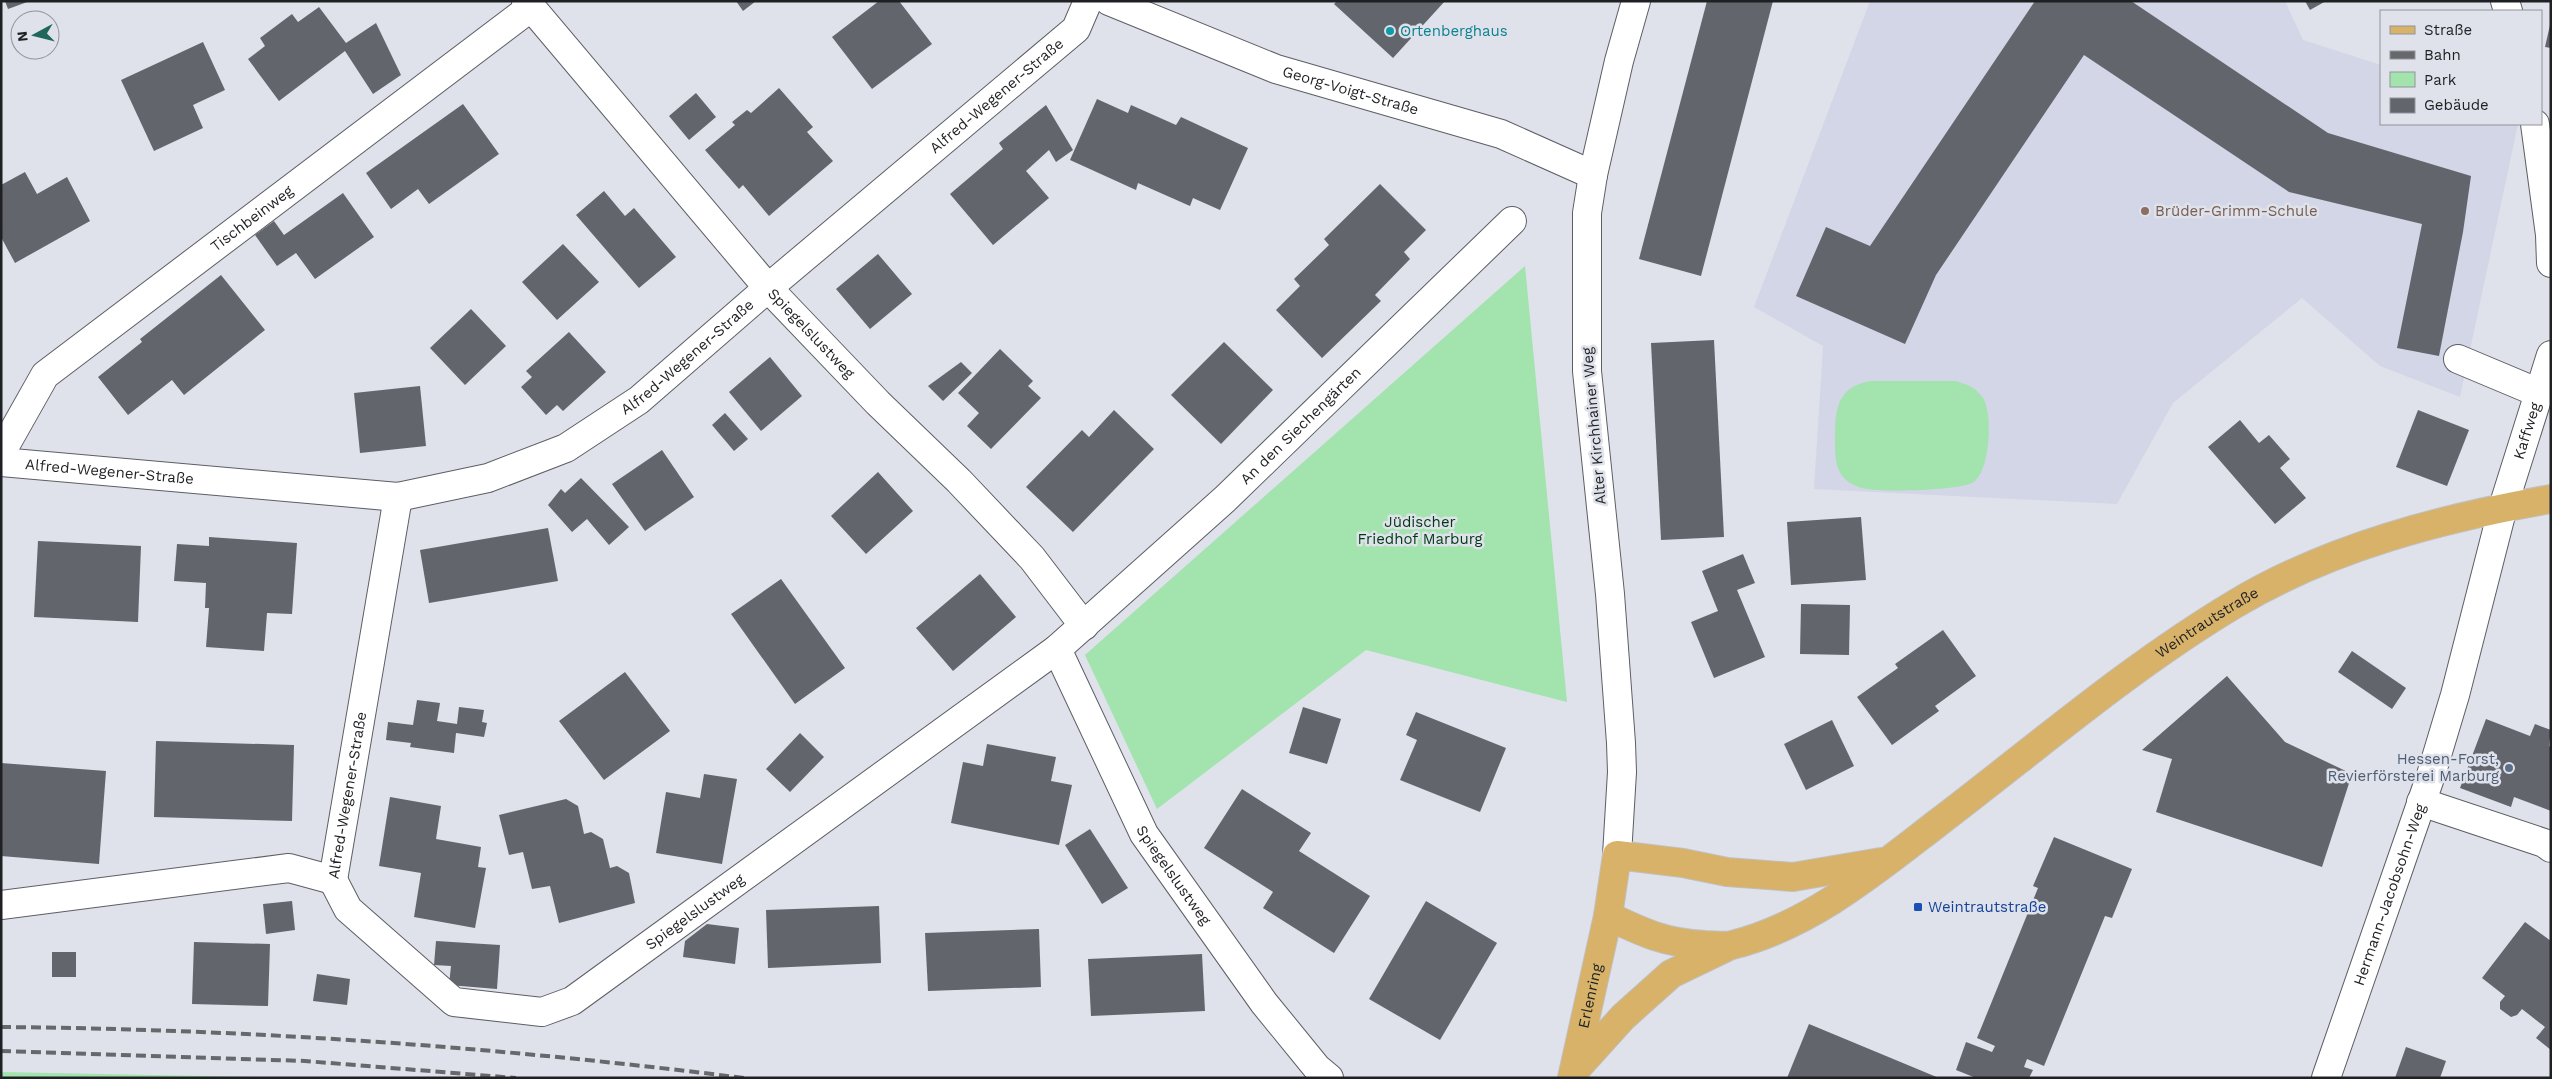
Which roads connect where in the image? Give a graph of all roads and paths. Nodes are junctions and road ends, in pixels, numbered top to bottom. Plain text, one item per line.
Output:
1 (1088, 1) edge
2 (1109, 1) edge
3 (1636, 1) edge
4 (528, 4) edge
5 (2535, 125) edge
6 (1593, 175) junction
7 (1512, 221) dead end
8 (2551, 263) edge
9 (768, 288) junction
10 (2551, 355) edge
11 (2458, 360) dead end
12 (2539, 393) junction
13 (1, 454) edge
14 (1, 462) edge
15 (398, 497) junction
16 (2551, 499) edge
17 (2503, 508) junction
18 (1084, 626) junction
19 (1057, 649) junction
20 (2421, 802) junction
21 (2551, 848) edge
22 (1617, 855) junction
23 (1888, 861) junction
24 (333, 880) junction
25 (1, 905) edge
26 (1608, 916) junction
27 (1730, 946) junction
28 (1323, 1073) edge
29 (1574, 1074) edge
30 (2326, 1078) edge

1 - 9 street, Alfred-Wegener-Straße
2 - 6 street, Georg-Voigt-Straße
3 - 6 street, Alter Kirchhainer Weg
4 - 9 street, Spiegelslustweg
4 - 13 street, Tischbeinweg
5 - 8 street
6 - 22 street, Alter Kirchhainer Weg
7 - 18 street, An den Siechengärten
9 - 15 street, Alfred-Wegener-Straße
9 - 18 street, Spiegelslustweg
10 - 12 street, Kaffweg
11 - 12 street
12 - 17 street, Kaffweg
14 - 15 street, Alfred-Wegener-Straße
15 - 24 street, Alfred-Wegener-Straße
16 - 17 main road, Weintrautstraße
17 - 20 street, Hermann-Jacobsohn-Weg
17 - 23 main road, Weintrautstraße
18 - 19 street, Spiegelslustweg
19 - 24 street, Spiegelslustweg
19 - 28 street, Spiegelslustweg
20 - 21 street
20 - 30 street, Hermann-Jacobsohn-Weg
22 - 23 main road, Weintrautstraße
22 - 26 main road, Erlenring
23 - 27 main road, Weintrautstraße
24 - 25 street, Alfred-Wegener-Straße
26 - 27 main road, Weintrautstraße
26 - 29 main road, Erlenring
27 - 29 main road

